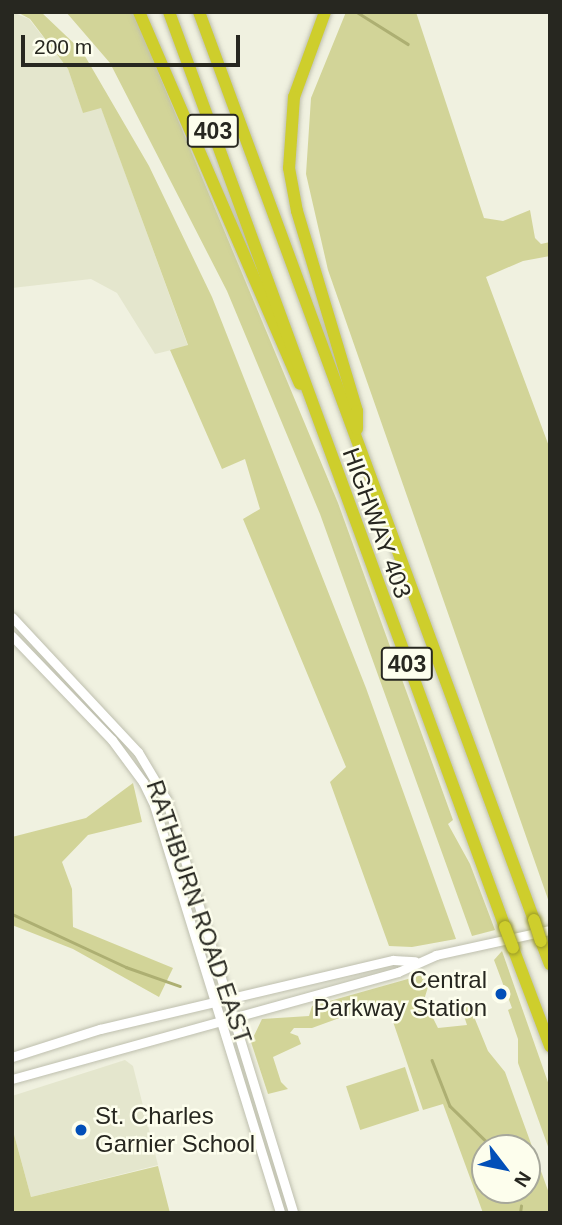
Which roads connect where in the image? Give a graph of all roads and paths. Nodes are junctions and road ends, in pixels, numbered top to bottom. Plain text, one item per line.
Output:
1 (139, 12) edge
2 (169, 12) edge
3 (199, 12) edge
4 (325, 12) edge
5 (311, 399) junction
6 (356, 432) junction
7 (12, 617) edge
8 (12, 635) edge
9 (550, 930) edge
10 (416, 961) junction
11 (550, 964) edge
12 (230, 1000) junction
13 (216, 1003) junction
14 (235, 1017) junction
15 (221, 1021) junction
16 (550, 1046) edge
17 (12, 1057) edge
18 (12, 1079) edge
19 (280, 1213) edge
20 (293, 1213) edge

1 - 5 highway
2 - 5 highway, HIGHWAY 403 / 403
3 - 6 highway, HIGHWAY 403 / 403
4 - 6 highway
5 - 16 highway, HIGHWAY 403 / 403, bridge
6 - 11 highway, HIGHWAY 403 / 403, bridge
7 - 12 street, RATHBURN ROAD EAST
8 - 13 street, RATHBURN ROAD EAST
9 - 10 street
10 - 12 street
10 - 14 street
12 - 13 street
12 - 14 street, RATHBURN ROAD EAST
13 - 15 street, RATHBURN ROAD EAST
13 - 17 street
14 - 15 street
14 - 20 street, RATHBURN ROAD EAST
15 - 18 street
15 - 19 street, RATHBURN ROAD EAST

